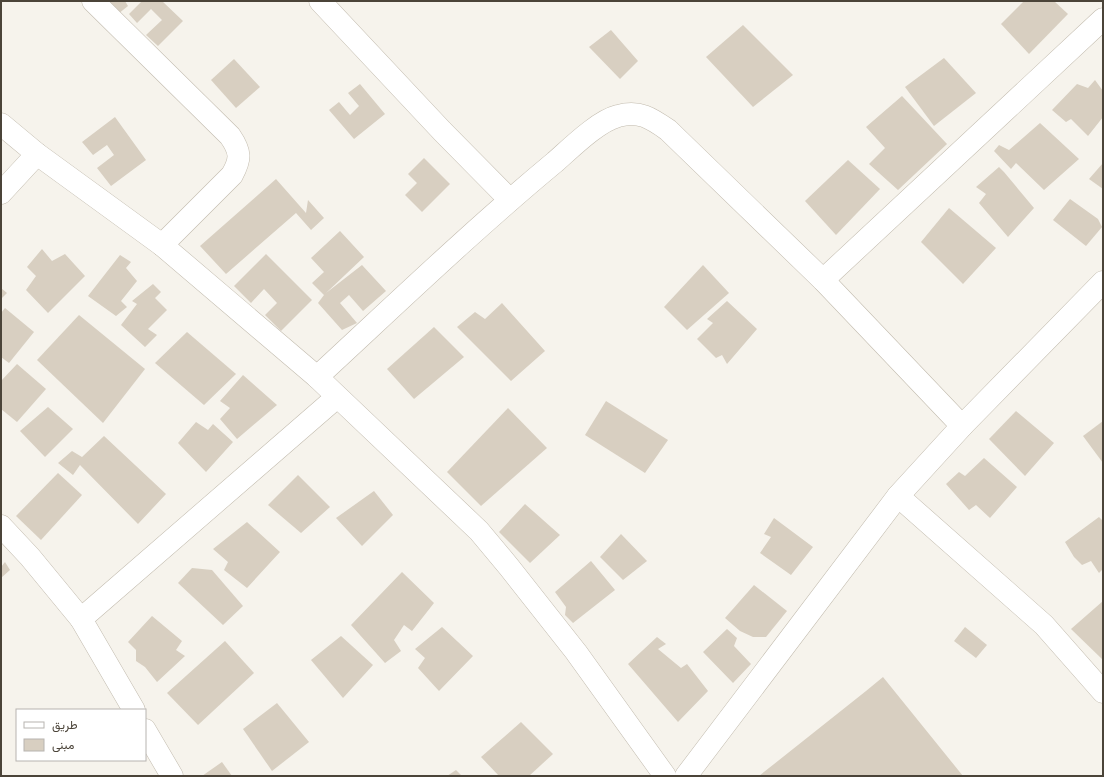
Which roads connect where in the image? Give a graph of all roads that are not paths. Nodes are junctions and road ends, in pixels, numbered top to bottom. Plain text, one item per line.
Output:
1 (92, 1) edge
2 (320, 1) edge
3 (1103, 19) edge
4 (1, 124) edge
5 (37, 154) junction
6 (1, 193) edge
7 (510, 200) junction
8 (162, 245) junction
9 (823, 280) junction
10 (1103, 282) edge
11 (317, 377) junction
12 (337, 396) junction
13 (962, 426) junction
14 (898, 496) junction
15 (1, 526) edge
16 (81, 618) junction
17 (1103, 692) edge
18 (133, 709) edge
19 (146, 732) edge
20 (172, 776) edge
21 (665, 776) edge
22 (686, 776) edge

1 - 8 street
2 - 7 street
3 - 9 street
4 - 5 street
5 - 6 street
5 - 8 street
7 - 9 street
7 - 11 street
8 - 11 street
9 - 13 street
10 - 13 street
11 - 12 street
12 - 16 street
12 - 21 street
13 - 14 street
14 - 17 street
14 - 22 street
15 - 16 street
16 - 18 street
19 - 20 street

